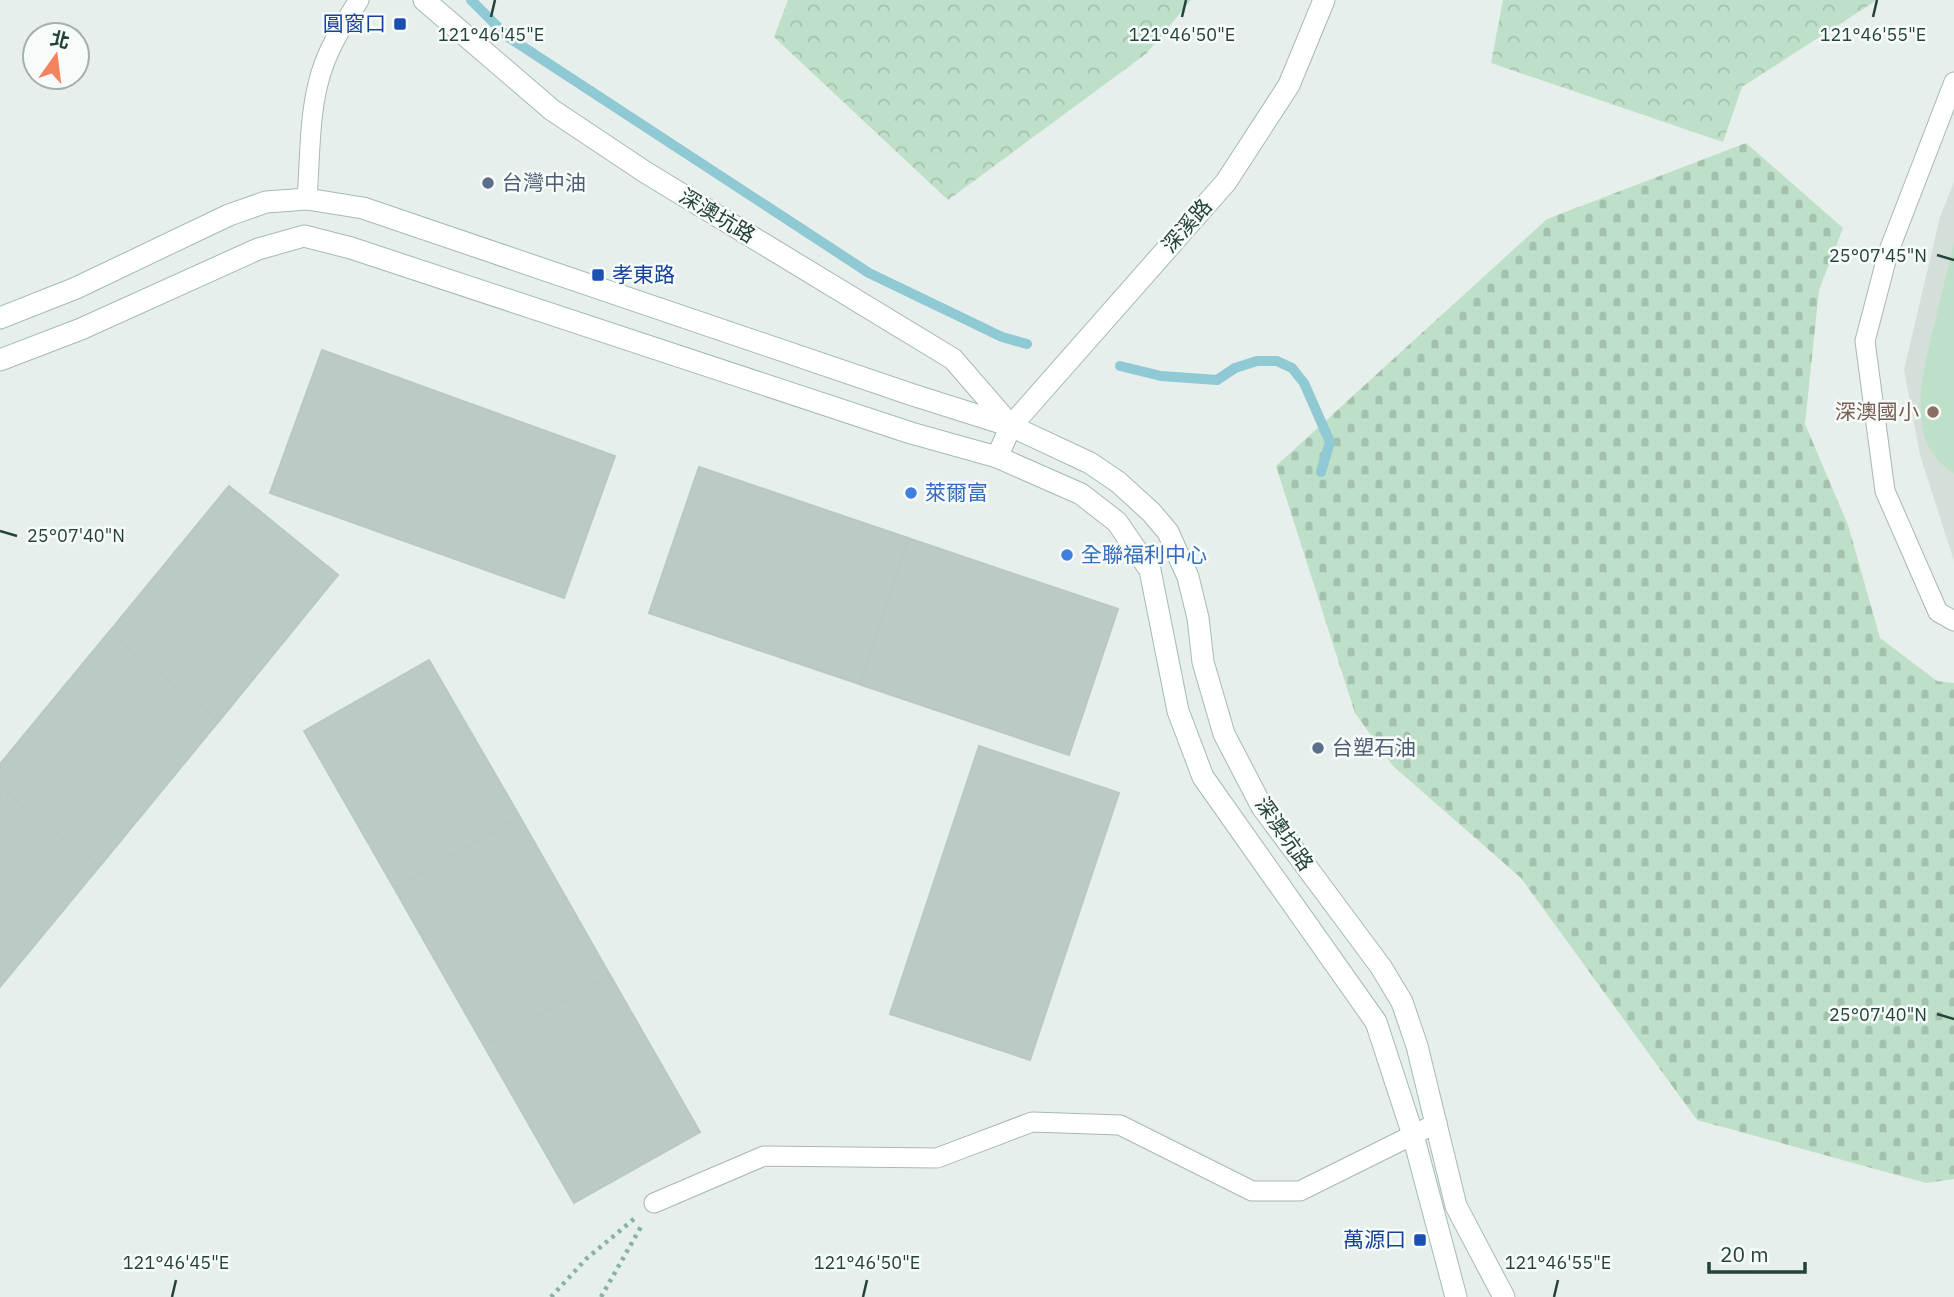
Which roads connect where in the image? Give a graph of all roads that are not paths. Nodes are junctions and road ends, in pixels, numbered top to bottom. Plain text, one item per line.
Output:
1 (359, 0) edge
2 (425, 0) edge
3 (1324, 0) edge
4 (1954, 82) edge
5 (307, 199) junction
6 (0, 318) edge
7 (0, 360) edge
8 (1012, 426) junction
9 (997, 457) junction
10 (1954, 621) edge
11 (1437, 1123) junction
12 (1413, 1135) junction
13 (654, 1203) road end
14 (1456, 1297) edge
15 (1504, 1297) edge

1 - 5 lane
2 - 8 main road, 深澳坑路
3 - 8 main road, 深溪路
4 - 10 lane
5 - 6 main road
5 - 8 main road
7 - 9 main road
8 - 9 main road
8 - 11 main road, 深澳坑路
9 - 12 main road, 深澳坑路
11 - 12 lane
11 - 15 main road, 深澳坑路
12 - 13 lane
12 - 14 main road, 深澳坑路

